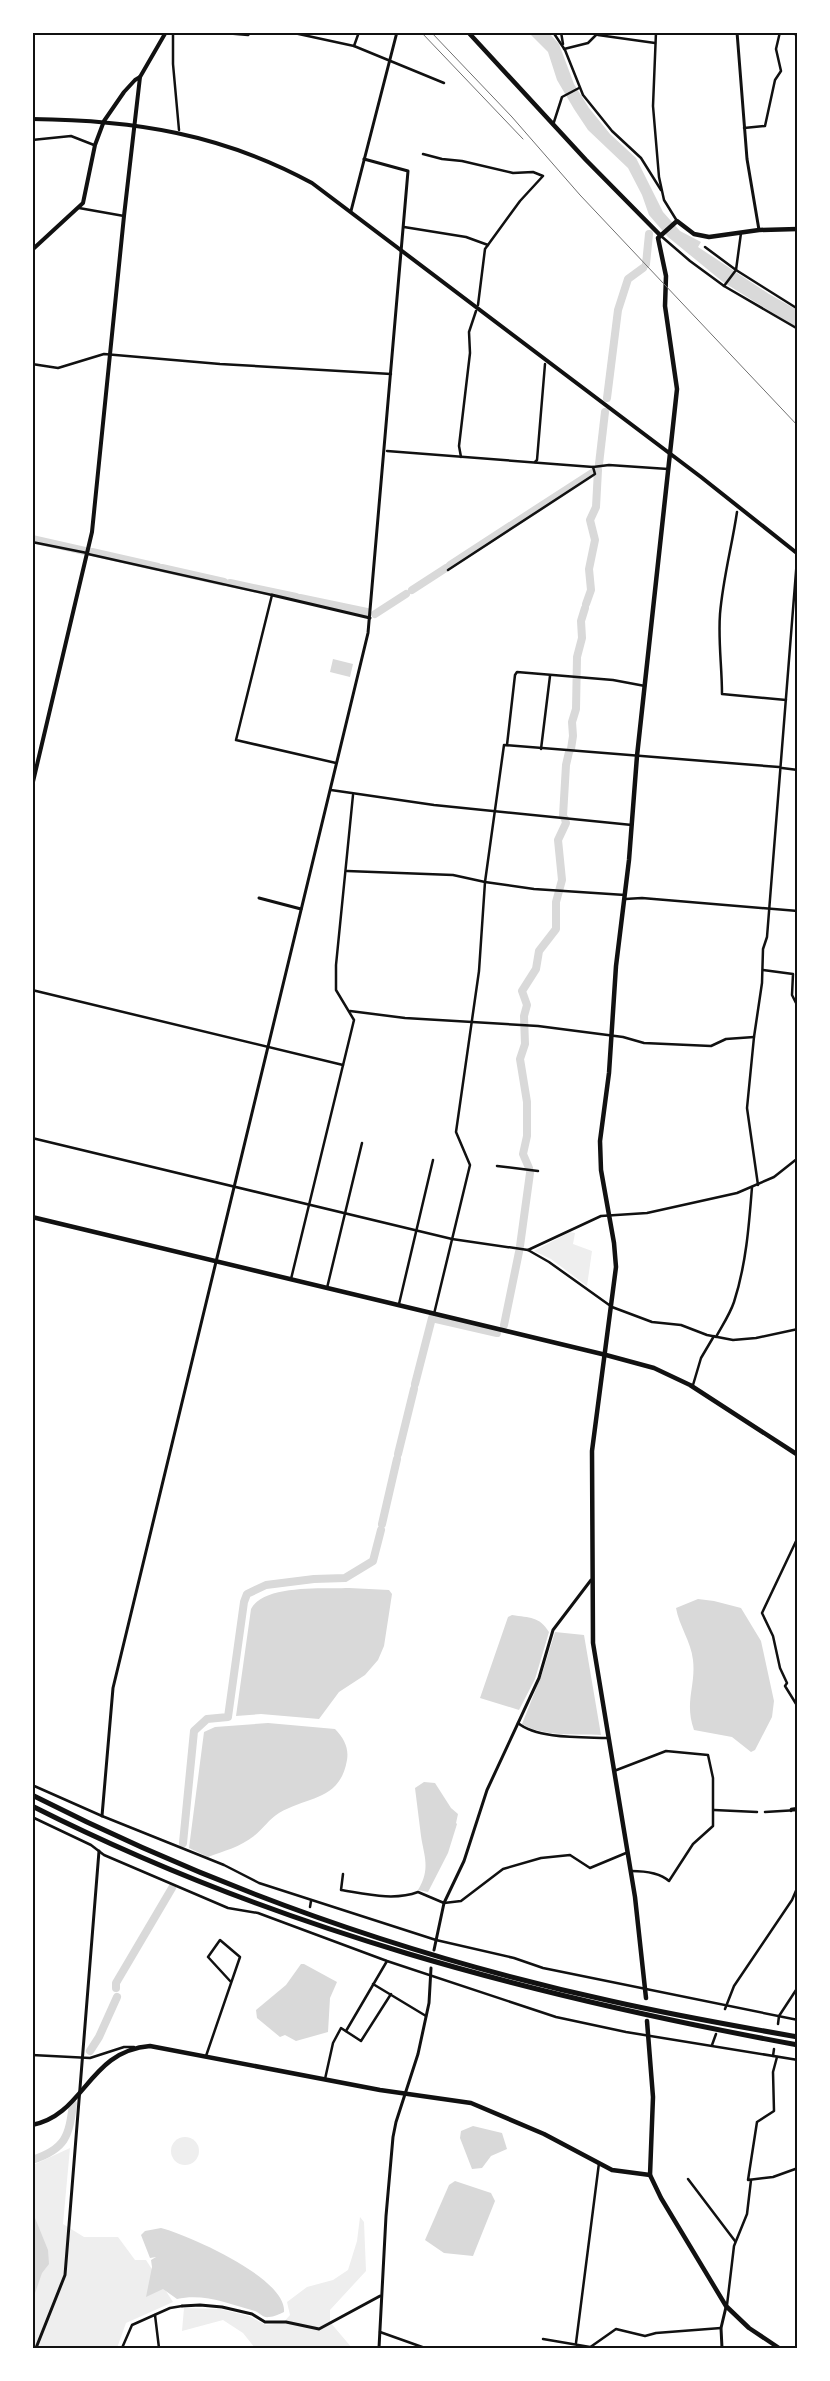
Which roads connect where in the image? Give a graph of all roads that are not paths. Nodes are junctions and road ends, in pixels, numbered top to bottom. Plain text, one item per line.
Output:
1 (166, 32) edge
2 (173, 32) edge
3 (212, 32) edge
4 (251, 32) edge
5 (359, 32) edge
6 (397, 32) edge
7 (468, 32) edge
8 (553, 32) edge
9 (561, 32) edge
10 (656, 32) edge
11 (737, 32) edge
12 (780, 32) edge
13 (791, 32) edge
14 (294, 33) edge
15 (599, 34) edge
16 (798, 35) edge
17 (655, 43) junction
18 (354, 46) junction
19 (565, 50) junction
20 (390, 60) junction
21 (140, 77) junction
22 (444, 83) dead end
23 (579, 88) junction
24 (32, 119) edge
25 (104, 121) junction
26 (134, 124) junction
27 (553, 125) junction
28 (744, 128) junction
29 (179, 130) dead end
30 (32, 140) edge
31 (95, 145) junction
32 (424, 154) dead end
33 (364, 159) junction
34 (661, 190) junction
35 (79, 208) junction
36 (351, 211) junction
37 (124, 216) junction
38 (676, 222) junction
39 (404, 227) junction
40 (798, 229) edge
41 (759, 230) junction
42 (741, 233) junction
43 (661, 234) junction
44 (488, 245) junction
45 (705, 247) dead end
46 (32, 250) edge
47 (401, 250) junction
48 (736, 270) junction
49 (724, 286) junction
50 (478, 305) dead end
51 (798, 309) edge
52 (476, 312) dead end
53 (798, 329) edge
54 (110, 354) junction
55 (32, 364) edge
56 (545, 364) dead end
57 (391, 374) junction
58 (387, 451) dead end
59 (671, 454) junction
60 (461, 457) junction
61 (534, 464) junction
62 (593, 467) junction
63 (670, 469) junction
64 (737, 512) dead end
65 (32, 542) edge
66 (88, 554) junction
67 (798, 554) edge
68 (797, 560) edge
69 (448, 570) dead end
70 (272, 595) junction
71 (370, 618) junction
72 (550, 676) junction
73 (646, 686) junction
74 (786, 700) junction
75 (508, 745) junction
76 (541, 749) junction
77 (637, 756) junction
78 (336, 763) junction
79 (35, 766) edge
80 (780, 768) junction
81 (798, 770) edge
82 (32, 786) edge
83 (330, 790) junction
84 (353, 795) junction
85 (494, 811) junction
86 (632, 825) junction
87 (347, 872) junction
88 (486, 882) junction
89 (625, 897) junction
90 (259, 898) dead end
91 (301, 909) junction
92 (768, 909) junction
93 (798, 911) edge
94 (763, 970) junction
95 (32, 990) edge
96 (798, 1007) edge
97 (350, 1011) junction
98 (471, 1022) junction
99 (612, 1035) junction
100 (754, 1037) junction
101 (267, 1047) junction
102 (343, 1065) junction
103 (32, 1138) edge
104 (362, 1143) dead end
105 (798, 1158) edge
106 (434, 1160) dead end
107 (497, 1166) dead end
108 (538, 1171) dead end
109 (758, 1184) junction
110 (234, 1186) junction
111 (752, 1187) junction
112 (310, 1203) junction
113 (345, 1212) junction
114 (609, 1214) junction
115 (32, 1217) edge
116 (416, 1230) junction
117 (452, 1239) junction
118 (528, 1250) junction
119 (217, 1260) junction
120 (291, 1279) junction
121 (327, 1288) junction
122 (398, 1306) junction
123 (612, 1307) junction
124 (434, 1314) junction
125 (798, 1329) edge
126 (715, 1337) junction
127 (606, 1355) junction
128 (692, 1387) junction
129 (798, 1455) edge
130 (798, 1537) edge
131 (591, 1580) junction
132 (798, 1707) edge
133 (518, 1723) junction
134 (607, 1738) junction
135 (613, 1771) junction
136 (32, 1784) edge
137 (32, 1795) edge
138 (32, 1806) edge
139 (798, 1809) edge
140 (714, 1810) junction
141 (757, 1812) dead end
142 (766, 1812) dead end
143 (102, 1816) junction
144 (32, 1817) edge
145 (99, 1851) junction
146 (626, 1853) junction
147 (630, 1872) junction
148 (343, 1874) dead end
149 (798, 1886) edge
150 (311, 1901) junction
151 (444, 1903) junction
152 (310, 1907) dead end
153 (436, 1940) junction
154 (434, 1950) dead end
155 (387, 1961) junction
156 (431, 1968) dead end
157 (430, 1974) junction
158 (231, 1982) junction
159 (373, 1984) junction
160 (798, 1987) edge
161 (645, 1989) junction
162 (391, 1994) junction
163 (646, 1998) dead end
164 (727, 2005) junction
165 (725, 2009) dead end
166 (426, 2016) junction
167 (779, 2016) junction
168 (798, 2020) edge
169 (647, 2021) dead end
170 (778, 2024) dead end
171 (346, 2031) junction
172 (716, 2034) dead end
173 (648, 2035) junction
174 (798, 2037) edge
175 (712, 2045) junction
176 (798, 2045) edge
177 (134, 2047) junction
178 (774, 2049) dead end
179 (32, 2055) edge
180 (206, 2056) junction
181 (775, 2057) junction
182 (83, 2058) junction
183 (798, 2060) edge
184 (325, 2079) junction
185 (81, 2091) junction
186 (406, 2093) junction
187 (32, 2124) edge
188 (599, 2163) junction
189 (798, 2168) edge
190 (650, 2175) junction
191 (688, 2179) dead end
192 (751, 2180) junction
193 (735, 2241) junction
194 (381, 2296) junction
195 (182, 2306) joint
196 (726, 2306) junction
197 (155, 2315) junction
198 (721, 2328) junction
199 (380, 2332) junction
200 (543, 2339) dead end
201 (576, 2343) junction
202 (36, 2348) edge
203 (122, 2348) edge
204 (158, 2348) edge
205 (379, 2348) edge
206 (426, 2348) edge
207 (589, 2348) edge
208 (722, 2348) edge
209 (779, 2348) edge

1 - 21 main road
2 - 29 street
3 - 4 street
5 - 18 street
6 - 20 street
7 - 27 main road
8 - 19 street
9 - 19 street
10 - 17 street
11 - 28 street
12 - 28 street
13 - 16 street
14 - 18 street
15 - 17 street
15 - 19 street
17 - 34 street
18 - 20 street
19 - 23 street
20 - 22 street
20 - 33 street
21 - 25 main road
21 - 26 main road
23 - 27 street
23 - 34 street
24 - 25 main road
25 - 26 main road
25 - 31 main road
26 - 36 main road
26 - 37 main road
27 - 43 main road
28 - 41 street
30 - 31 street
31 - 35 main road
32 - 44 street
33 - 36 street
33 - 39 street
34 - 38 street
35 - 37 street
35 - 46 main road
36 - 47 main road
37 - 54 main road
38 - 42 main road
38 - 43 main road
39 - 44 street
39 - 47 street
40 - 41 main road
41 - 42 main road
42 - 48 street
43 - 49 street
43 - 59 main road
44 - 50 street
45 - 48 street
47 - 57 street
47 - 59 main road
48 - 49 street
48 - 51 street
49 - 53 street
52 - 60 street
54 - 55 street
54 - 57 street
54 - 66 main road
56 - 61 street
57 - 71 street
58 - 60 street
59 - 63 main road
59 - 67 main road
60 - 61 street
61 - 62 street
62 - 63 street
62 - 69 street
63 - 73 main road
64 - 74 street
65 - 66 street
66 - 70 street
66 - 79 main road
68 - 74 street
70 - 71 street
70 - 78 street
71 - 78 street
72 - 73 street
72 - 75 street
72 - 76 street
73 - 77 main road
74 - 80 street
75 - 76 street
75 - 85 street
76 - 77 street
77 - 80 street
77 - 86 main road
78 - 83 street
79 - 82 main road
80 - 81 street
80 - 92 street
83 - 84 street
83 - 91 street
84 - 85 street
84 - 87 street
85 - 86 street
85 - 88 street
86 - 89 main road
87 - 88 street
87 - 97 street
88 - 89 street
88 - 98 street
89 - 92 street
89 - 99 main road
90 - 91 street
91 - 101 street
92 - 93 street
92 - 94 street
94 - 96 street
94 - 100 street
95 - 101 street
97 - 98 street
97 - 102 street
98 - 99 street
98 - 117 street
99 - 100 street
99 - 114 main road
100 - 109 street
101 - 102 street
101 - 110 street
102 - 112 street
103 - 110 street
104 - 113 street
105 - 109 street
106 - 116 street
107 - 108 street
109 - 111 street
110 - 112 street
110 - 119 street
111 - 114 street
111 - 126 street
112 - 113 street
112 - 120 street
113 - 116 street
113 - 121 street
114 - 118 street
114 - 123 main road
115 - 119 main road
116 - 117 street
116 - 122 street
117 - 118 street
117 - 124 street
118 - 123 street
119 - 120 main road
119 - 143 street
120 - 121 main road
121 - 122 main road
122 - 124 main road
123 - 126 street
123 - 127 main road
124 - 127 main road
125 - 126 street
126 - 128 street
127 - 128 main road
127 - 131 main road
128 - 129 main road
130 - 132 street
131 - 133 street
131 - 134 main road
133 - 134 street
133 - 151 street
134 - 135 main road
135 - 140 street
135 - 146 main road
136 - 143 street
137 - 174 highway
138 - 176 highway
139 - 142 street
140 - 141 street
140 - 147 street
143 - 150 street
144 - 145 street
145 - 155 street
145 - 182 street
146 - 147 main road
146 - 151 street
147 - 161 main road
148 - 151 street
149 - 164 street
150 - 152 street
150 - 153 street
151 - 153 street
153 - 154 street
153 - 161 street
155 - 157 street
155 - 159 street
156 - 157 street
157 - 166 street
157 - 173 street
158 - 158 street
158 - 180 street
159 - 162 street
159 - 171 street
160 - 167 street
161 - 163 main road
161 - 164 street
162 - 166 street
162 - 171 street
164 - 165 street
164 - 167 street
166 - 186 street
167 - 168 street
167 - 170 street
169 - 173 main road
171 - 184 street
172 - 175 street
173 - 175 street
173 - 190 main road
175 - 181 street
177 - 180 main road
177 - 182 street
177 - 185 main road
178 - 181 street
179 - 182 street
180 - 184 main road
181 - 183 street
181 - 192 street
182 - 185 street
184 - 186 main road
185 - 187 main road
185 - 202 street
186 - 188 main road
186 - 194 street
188 - 190 main road
188 - 201 street
189 - 192 street
190 - 196 main road
191 - 193 street
192 - 193 street
193 - 196 street
194 - 195 street
194 - 199 street
195 - 197 street
196 - 198 street
196 - 209 main road
197 - 203 street
197 - 204 street
198 - 207 street
198 - 208 street
199 - 205 street
199 - 206 street
200 - 201 street
201 - 207 street

